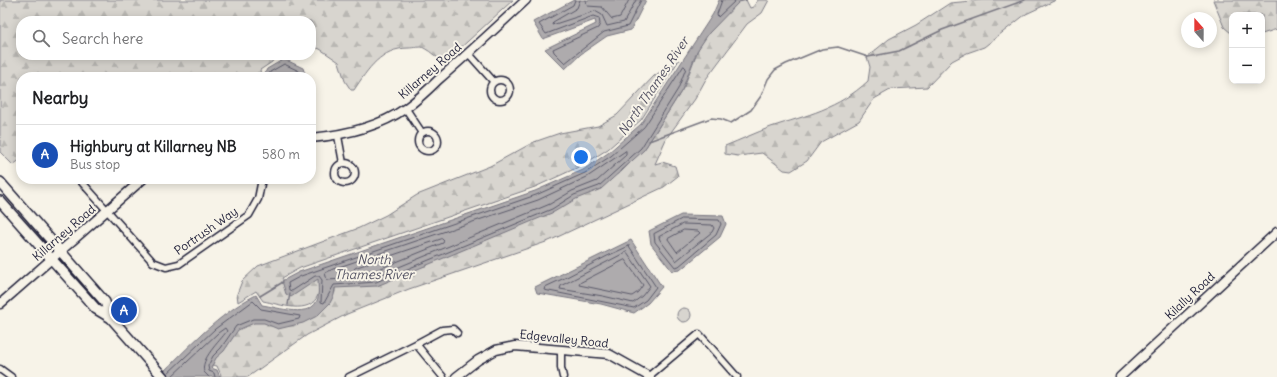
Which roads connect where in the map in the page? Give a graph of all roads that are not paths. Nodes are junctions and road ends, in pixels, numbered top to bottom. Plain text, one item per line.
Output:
1 (526, 0) edge
2 (469, 54) junction
3 (494, 82) dead end
4 (406, 109) junction
5 (422, 133) dead end
6 (338, 136) junction
7 (316, 138) edge
8 (343, 163) dead end
9 (0, 182) edge
10 (83, 184) edge
11 (137, 184) edge
12 (261, 184) edge
13 (0, 201) edge
14 (107, 211) junction
15 (1277, 232) edge
16 (60, 252) junction
17 (52, 259) junction
18 (0, 304) edge
19 (111, 318) junction
20 (457, 333) dead end
21 (416, 344) junction
22 (562, 350) junction
23 (0, 369) edge
24 (11, 377) edge
25 (163, 377) edge
26 (349, 377) edge
27 (443, 377) edge
28 (456, 377) edge
29 (563, 377) edge
30 (650, 377) edge
31 (737, 377) edge
32 (1120, 377) edge

1 - 2 street, Killarney Road
2 - 3 street
2 - 4 street, Killarney Road
4 - 5 street
4 - 6 street, Killarney Road
6 - 7 street, Killarney Road
6 - 8 street
9 - 16 main road
10 - 14 street, Portrush Way
11 - 14 street, Killarney Road
12 - 14 street, Portrush Way
13 - 17 main road
14 - 16 street, Killarney Road
15 - 32 street, Kilally Road
16 - 17 street, Killarney Road
16 - 19 main road
17 - 18 street, Killarney Road
17 - 19 main road
19 - 25 main road
20 - 21 street
21 - 26 street
21 - 27 street
22 - 28 street, Edgevalley Road
22 - 29 street
22 - 30 street, Edgevalley Road
23 - 24 street
30 - 31 street

